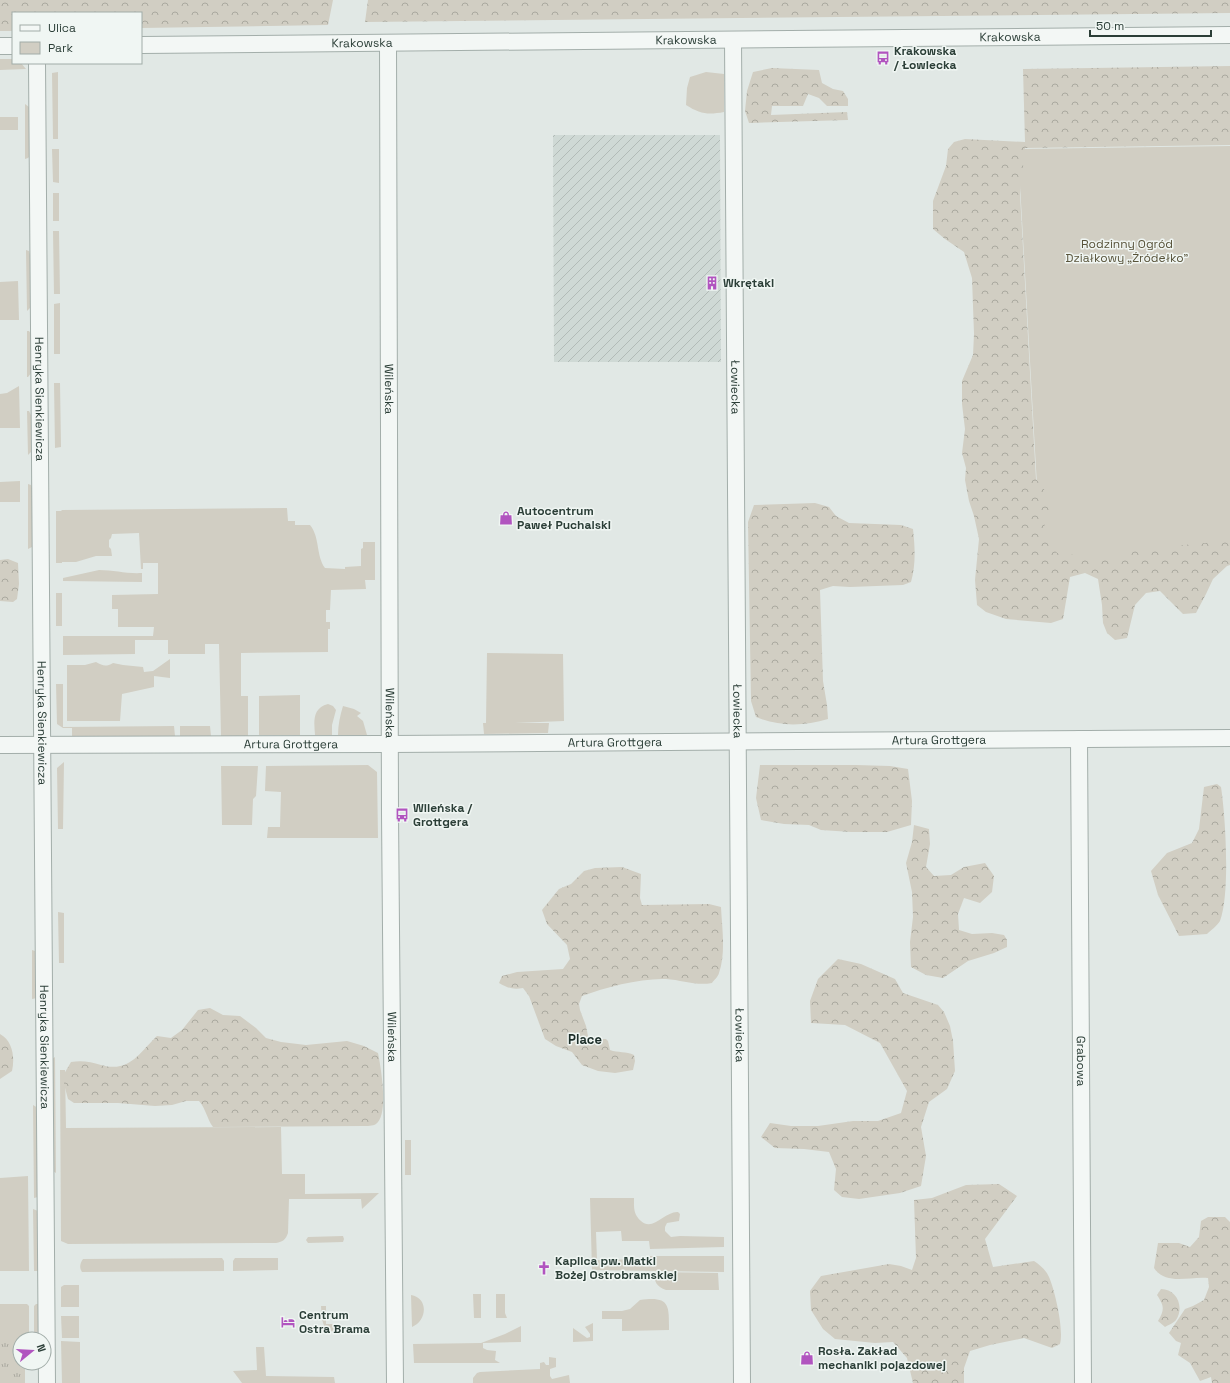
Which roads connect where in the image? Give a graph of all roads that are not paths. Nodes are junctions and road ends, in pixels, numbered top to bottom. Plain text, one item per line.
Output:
1 (1230, 35) edge
2 (733, 40) junction
3 (388, 43) junction
4 (142, 45) edge
5 (0, 46) edge
6 (12, 46) edge
7 (36, 64) edge
8 (1230, 738) edge
9 (1079, 739) junction
10 (737, 741) junction
11 (390, 744) junction
12 (0, 745) edge
13 (42, 745) junction
14 (47, 1383) edge
15 (394, 1383) edge
16 (742, 1383) edge
17 (1083, 1383) edge

1 - 2 street, Krakowska
2 - 3 street, Krakowska
2 - 10 street, Łowiecka
3 - 4 street, Krakowska
3 - 11 street, Wileńska
5 - 6 street
7 - 13 street, Henryka Sienkiewicza
8 - 9 street, Artura Grottgera
9 - 10 street, Artura Grottgera
9 - 17 street, Grabowa
10 - 11 street, Artura Grottgera
10 - 16 street, Łowiecka
11 - 13 street, Artura Grottgera
11 - 15 street, Wileńska
12 - 13 street, Artura Grottgera
13 - 14 street, Henryka Sienkiewicza

